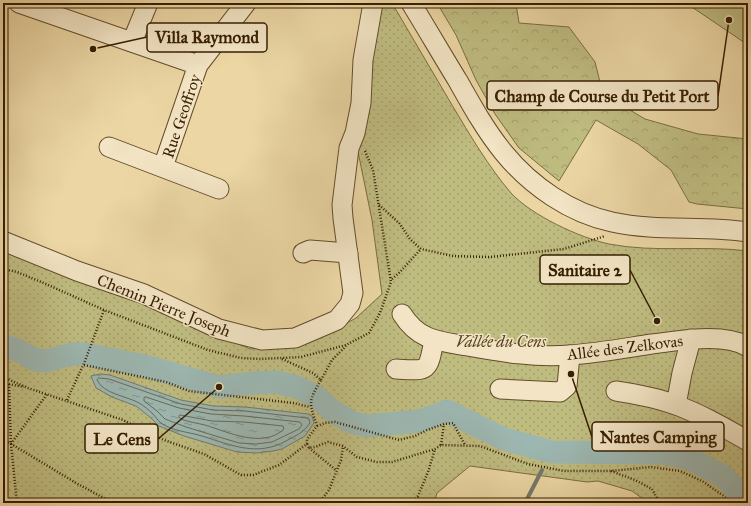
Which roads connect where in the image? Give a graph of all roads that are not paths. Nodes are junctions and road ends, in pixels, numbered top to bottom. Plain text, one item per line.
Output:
1 (19, 3) edge
2 (148, 3) edge
3 (246, 3) edge
4 (373, 3) edge
5 (411, 3) edge
6 (132, 42) junction
7 (198, 65) junction
8 (109, 147) dead end
9 (163, 168) junction
10 (219, 189) dead end
11 (748, 232) edge
12 (3, 241) edge
13 (303, 253) dead end
14 (348, 253) junction
15 (402, 314) dead end
16 (691, 339) junction
17 (434, 340) junction
18 (748, 347) edge
19 (570, 355) junction
20 (396, 368) dead end
21 (500, 389) dead end
22 (616, 391) dead end
23 (676, 405) junction
24 (748, 441) edge

1 - 6 street, Rue Geoffroy
2 - 6 street
3 - 7 street, Rue Geoffroy
4 - 14 street, Chemin Pierre Joseph
5 - 11 street
6 - 7 street, Rue Geoffroy
7 - 9 street, Rue Geoffroy
8 - 9 street, Rue Geoffroy
9 - 10 street, Rue Geoffroy
12 - 14 street, Chemin Pierre Joseph
13 - 14 street
15 - 17 street, Allée des Zelkovas
16 - 18 street, Allée des Zelkovas
16 - 19 street, Allée des Zelkovas
16 - 23 street
17 - 19 street, Allée des Zelkovas
17 - 20 street
19 - 21 street
22 - 23 street
23 - 24 street

